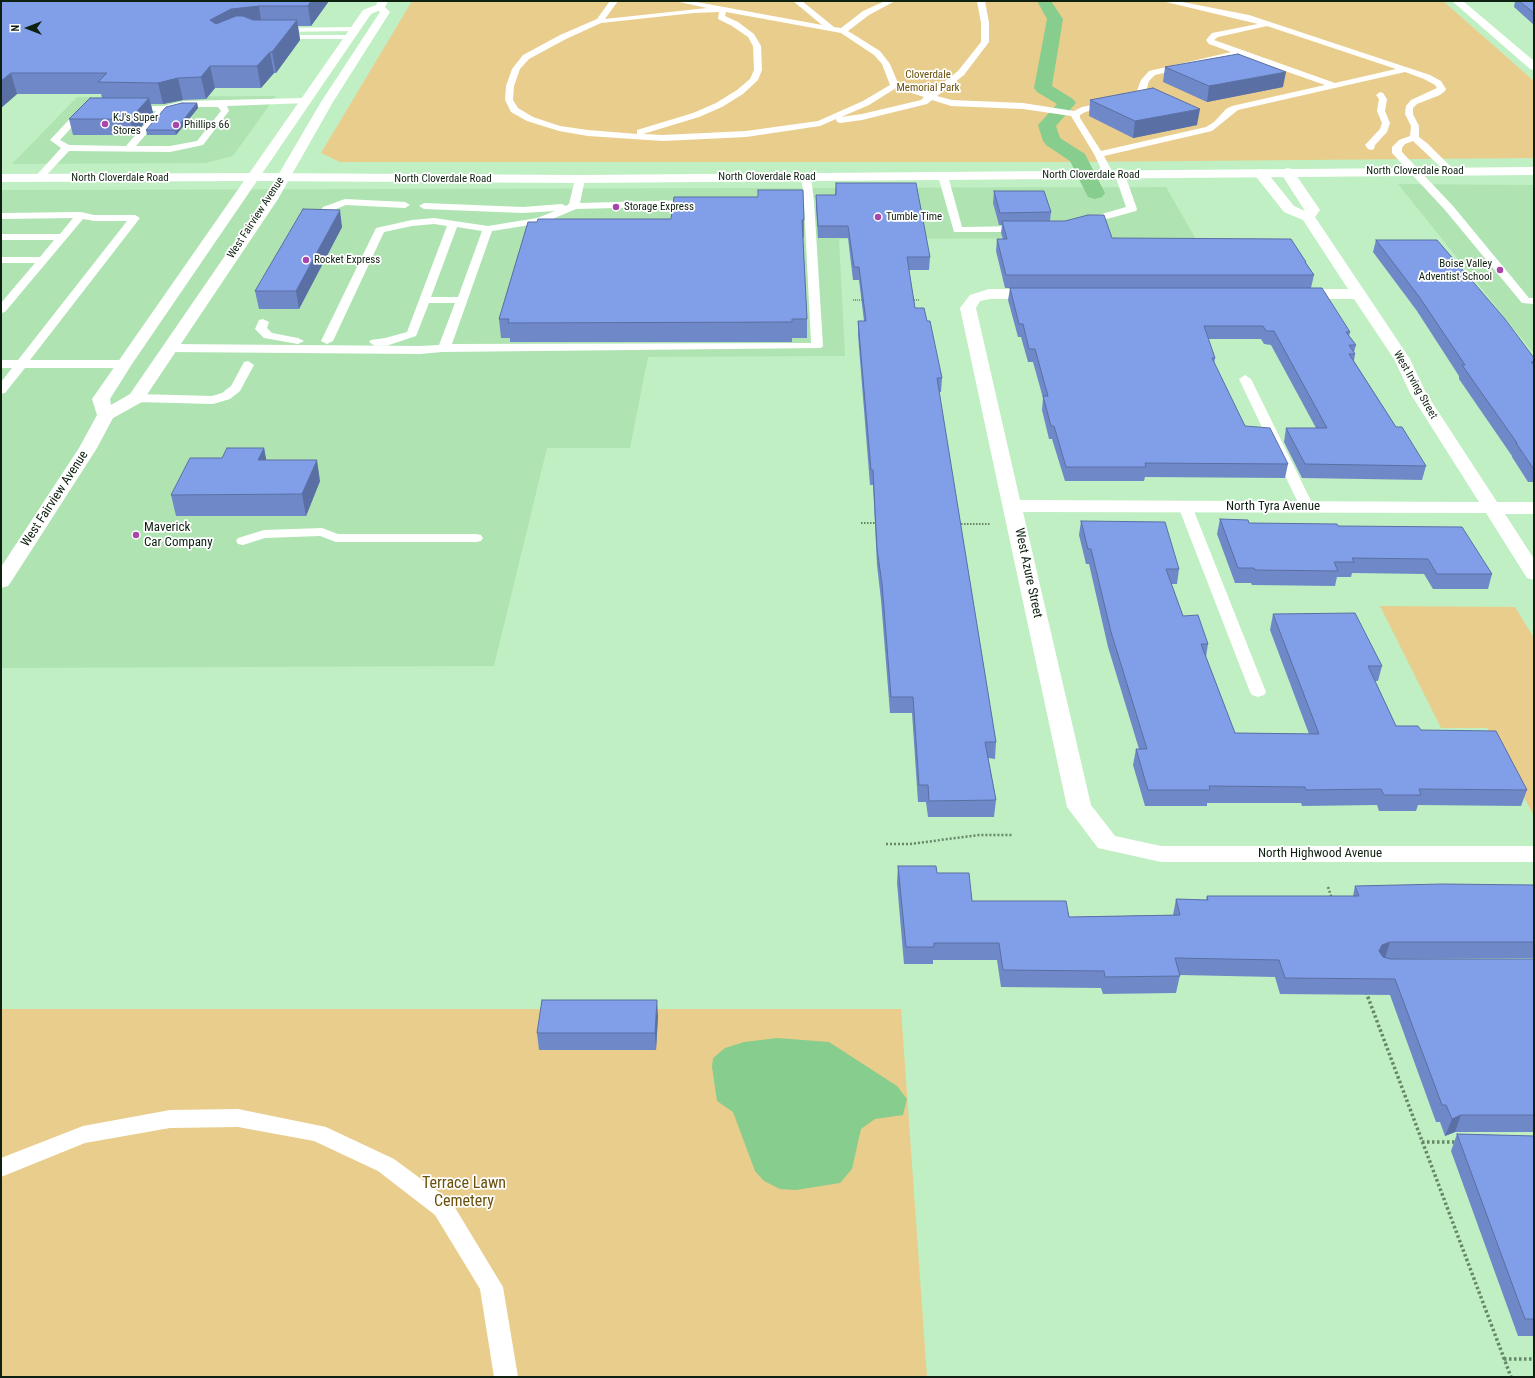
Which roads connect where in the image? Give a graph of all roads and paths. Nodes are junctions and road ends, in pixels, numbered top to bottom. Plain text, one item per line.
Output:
1 (614, 1) edge
2 (679, 1) edge
3 (797, 1) edge
4 (891, 1) edge
5 (982, 1) edge
6 (1166, 1) edge
7 (1457, 1) edge
8 (381, 4) edge
9 (723, 10) junction
10 (600, 21) junction
11 (1268, 24) junction
12 (832, 29) junction
13 (843, 31) junction
14 (270, 33) edge
15 (352, 33) junction
16 (1240, 52) junction
17 (1534, 67) edge
18 (1406, 70) junction
19 (894, 85) junction
20 (1335, 86) junction
21 (1380, 95) dead end
22 (932, 97) junction
23 (304, 101) junction
24 (221, 104) junction
25 (120, 108) edge
26 (98, 109) edge
27 (163, 109) junction
28 (1075, 114) junction
29 (820, 123) junction
30 (627, 136) junction
31 (1414, 138) junction
32 (67, 148) junction
33 (128, 148) junction
34 (1371, 148) dead end
35 (1099, 154) junction
36 (1412, 171) junction
37 (1450, 171) junction
38 (1534, 171) edge
39 (1287, 172) junction
40 (1260, 173) junction
41 (1115, 175) junction
42 (942, 176) junction
43 (253, 177) junction
44 (806, 177) junction
45 (1, 178) edge
46 (39, 178) junction
47 (283, 178) junction
48 (580, 179) junction
49 (794, 201) edge
50 (809, 201) junction
51 (707, 203) edge
52 (405, 205) dead end
53 (424, 206) dead end
54 (574, 206) junction
55 (80, 215) junction
56 (1, 216) edge
57 (1308, 217) junction
58 (323, 218) edge
59 (453, 224) junction
60 (1071, 226) edge
61 (1034, 228) edge
62 (488, 230) junction
63 (1, 237) edge
64 (63, 237) junction
65 (1, 260) edge
66 (43, 260) junction
67 (1052, 294) edge
68 (1281, 294) edge
69 (1359, 294) junction
70 (426, 300) junction
71 (463, 300) junction
72 (853, 300) dead end
73 (868, 300) edge
74 (905, 300) edge
75 (920, 300) dead end
76 (1530, 301) edge
77 (1, 310) edge
78 (1534, 310) edge
79 (263, 322) dead end
80 (327, 342) junction
81 (170, 348) junction
82 (442, 348) junction
83 (1, 364) edge
84 (23, 364) junction
85 (124, 364) junction
86 (248, 365) dead end
87 (1245, 379) dead end
88 (1, 390) edge
89 (136, 398) junction
90 (106, 415) junction
91 (1013, 506) junction
92 (1185, 506) junction
93 (1307, 507) junction
94 (1491, 507) junction
95 (1534, 508) edge
96 (861, 523) dead end
97 (884, 524) edge
98 (952, 524) edge
99 (997, 524) dead end
100 (476, 538) dead end
101 (243, 541) dead end
102 (1534, 574) edge
103 (1, 582) edge
104 (1258, 692) dead end
105 (1013, 835) dead end
106 (1107, 842) joint
107 (886, 844) dead end
108 (1534, 854) edge
109 (1328, 887) dead end
110 (1333, 902) edge
111 (1364, 989) edge
112 (1422, 1142) junction
113 (1455, 1142) dead end
114 (1, 1168) edge
115 (1504, 1360) junction
116 (1534, 1360) edge
117 (506, 1377) edge
118 (1511, 1377) edge

1 - 10 lane
2 - 9 lane
3 - 12 lane
4 - 13 lane
5 - 22 lane
6 - 11 lane
7 - 17 main road
8 - 15 main road, West Fairview Avenue
8 - 47 main road, West Fairview Avenue
9 - 10 lane
9 - 12 lane
9 - 30 lane
10 - 30 lane
11 - 16 lane
11 - 18 lane
12 - 13 lane
13 - 19 lane
14 - 15 lane
15 - 23 main road, West Fairview Avenue
16 - 20 lane
16 - 28 lane
18 - 20 lane
18 - 31 lane
19 - 22 lane
19 - 29 lane
20 - 35 lane
21 - 34 lane
22 - 28 lane
22 - 29 lane
23 - 24 lane
23 - 43 main road, West Fairview Avenue
24 - 27 lane
24 - 33 lane
25 - 27 lane
26 - 32 lane
27 - 33 lane
28 - 35 lane
29 - 30 lane
31 - 36 lane
31 - 37 lane
32 - 33 lane
32 - 46 lane
35 - 41 lane
36 - 37 main road, North Cloverdale Road
36 - 39 main road, North Cloverdale Road
36 - 76 lane
37 - 38 main road, North Cloverdale Road
39 - 40 main road, North Cloverdale Road
39 - 57 main road, West Irving Street
40 - 41 main road, North Cloverdale Road
40 - 57 main road
41 - 42 main road, North Cloverdale Road
41 - 60 lane
42 - 44 main road, North Cloverdale Road
42 - 61 lane
43 - 46 main road, North Cloverdale Road
43 - 47 main road, North Cloverdale Road
43 - 85 main road, West Fairview Avenue
44 - 48 main road, North Cloverdale Road
44 - 50 lane
45 - 46 main road, North Cloverdale Road
47 - 48 main road, North Cloverdale Road
47 - 81 main road, West Fairview Avenue
48 - 54 lane
49 - 50 lane
50 - 82 lane
51 - 54 lane
52 - 58 lane
53 - 54 lane
54 - 62 lane
55 - 56 lane
55 - 64 lane
55 - 84 lane
57 - 69 main road, West Irving Street
59 - 62 lane
59 - 70 lane
59 - 80 lane
62 - 71 lane
63 - 64 lane
64 - 66 lane
65 - 66 lane
66 - 77 lane
67 - 91 main road, West Azure Street
68 - 69 main road
69 - 94 main road, West Irving Street
70 - 71 lane
70 - 80 lane
71 - 82 lane
72 - 73 path
74 - 75 path
76 - 78 lane
79 - 80 lane
81 - 82 lane
81 - 89 main road, West Fairview Avenue
83 - 84 lane
84 - 85 lane
84 - 88 lane
85 - 90 main road, West Fairview Avenue
86 - 89 lane
87 - 93 lane
89 - 90 main road, West Fairview Avenue
90 - 103 main road, West Fairview Avenue
91 - 92 main road, North Tyra Avenue
91 - 106 main road, West Azure Street
92 - 93 main road, North Tyra Avenue
92 - 104 lane
93 - 94 main road, North Tyra Avenue
94 - 95 main road, North Tyra Avenue
94 - 102 main road, West Irving Street
96 - 97 path
98 - 99 path
100 - 101 lane
105 - 107 path
106 - 108 main road, North Highwood Avenue
109 - 110 path
111 - 112 path
112 - 113 path
112 - 115 path
114 - 117 lane
115 - 116 path
115 - 118 path

